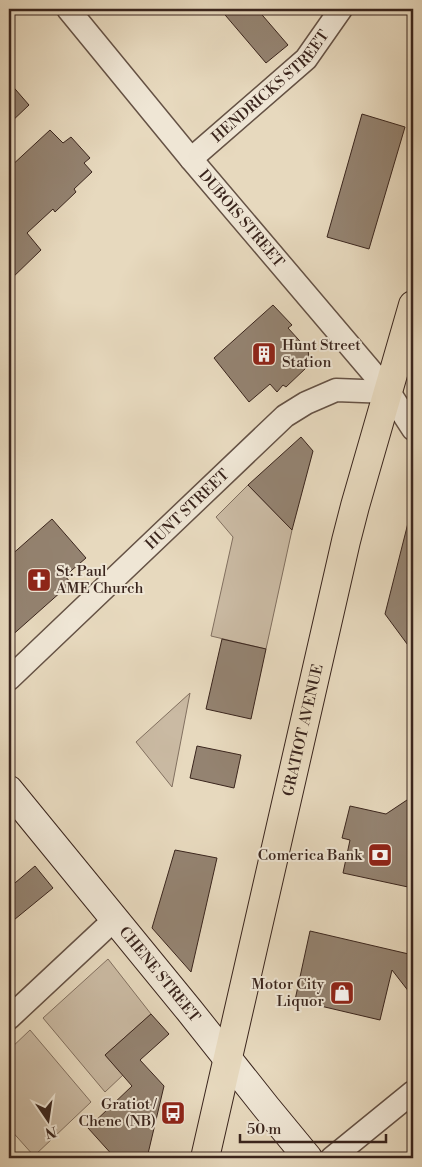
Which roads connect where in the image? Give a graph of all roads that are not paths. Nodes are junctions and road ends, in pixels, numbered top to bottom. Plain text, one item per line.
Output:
1 (68, 9) edge
2 (342, 9) edge
3 (191, 159) junction
4 (413, 306) edge
5 (389, 392) junction
6 (413, 429) edge
7 (9, 679) edge
8 (9, 790) edge
9 (115, 919) junction
10 (9, 1018) edge
11 (228, 1059) junction
12 (413, 1092) edge
13 (205, 1158) edge
14 (308, 1158) edge
15 (332, 1158) edge

1 - 3 street, DUBOIS STREET
2 - 3 street, HENDRICKS STREET
3 - 5 street, DUBOIS STREET
4 - 5 main road, GRATIOT AVENUE
5 - 6 street, DUBOIS STREET
5 - 7 street, HUNT STREET
5 - 11 main road, GRATIOT AVENUE
8 - 9 street, CHENE STREET
9 - 10 street
9 - 11 street, CHENE STREET
11 - 13 main road, GRATIOT AVENUE
11 - 14 street, CHENE STREET
12 - 15 street

